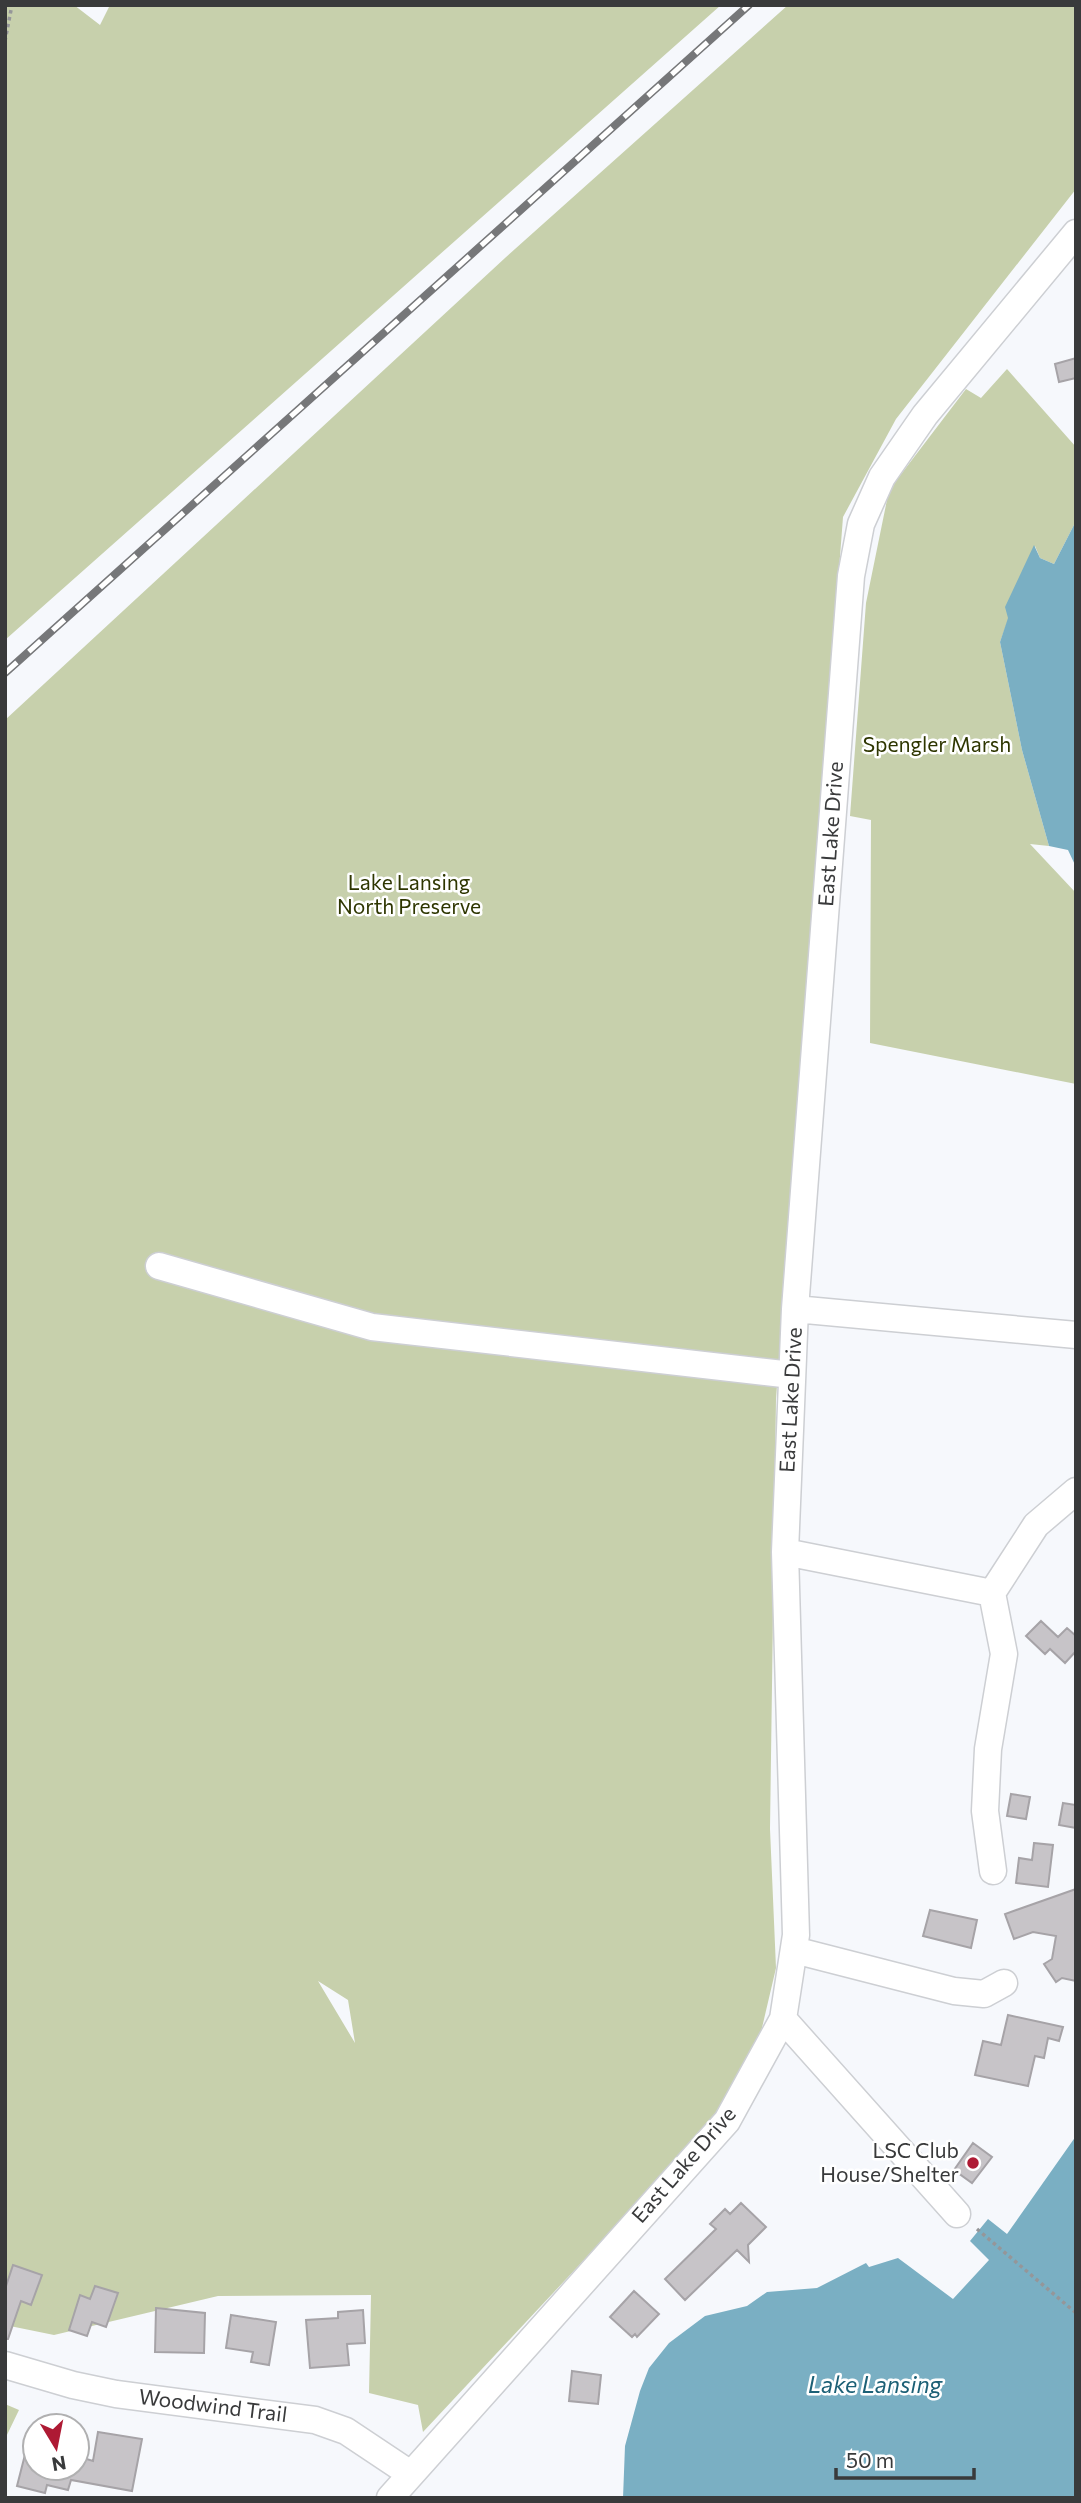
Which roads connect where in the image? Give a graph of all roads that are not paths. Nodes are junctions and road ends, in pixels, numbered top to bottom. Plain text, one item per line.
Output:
1 (1076, 233) edge
2 (159, 1266) dead end
3 (795, 1309) junction
4 (1076, 1335) edge
5 (792, 1375) junction
6 (1076, 1491) edge
7 (785, 1552) junction
8 (992, 1593) junction
9 (993, 1871) dead end
10 (794, 1950) junction
11 (1004, 1983) dead end
12 (783, 2019) junction
13 (967, 2222) road end
14 (5, 2365) edge
15 (409, 2473) junction
16 (390, 2498) edge

1 - 3 street, East Lake Drive
2 - 5 street
3 - 4 street
3 - 5 street, East Lake Drive
5 - 7 street, East Lake Drive
6 - 8 street
7 - 8 street
7 - 10 street, East Lake Drive
8 - 9 street
10 - 11 street
10 - 12 street, East Lake Drive
12 - 13 street
12 - 15 street, East Lake Drive
14 - 15 street, Woodwind Trail
15 - 16 street, East Lake Drive

